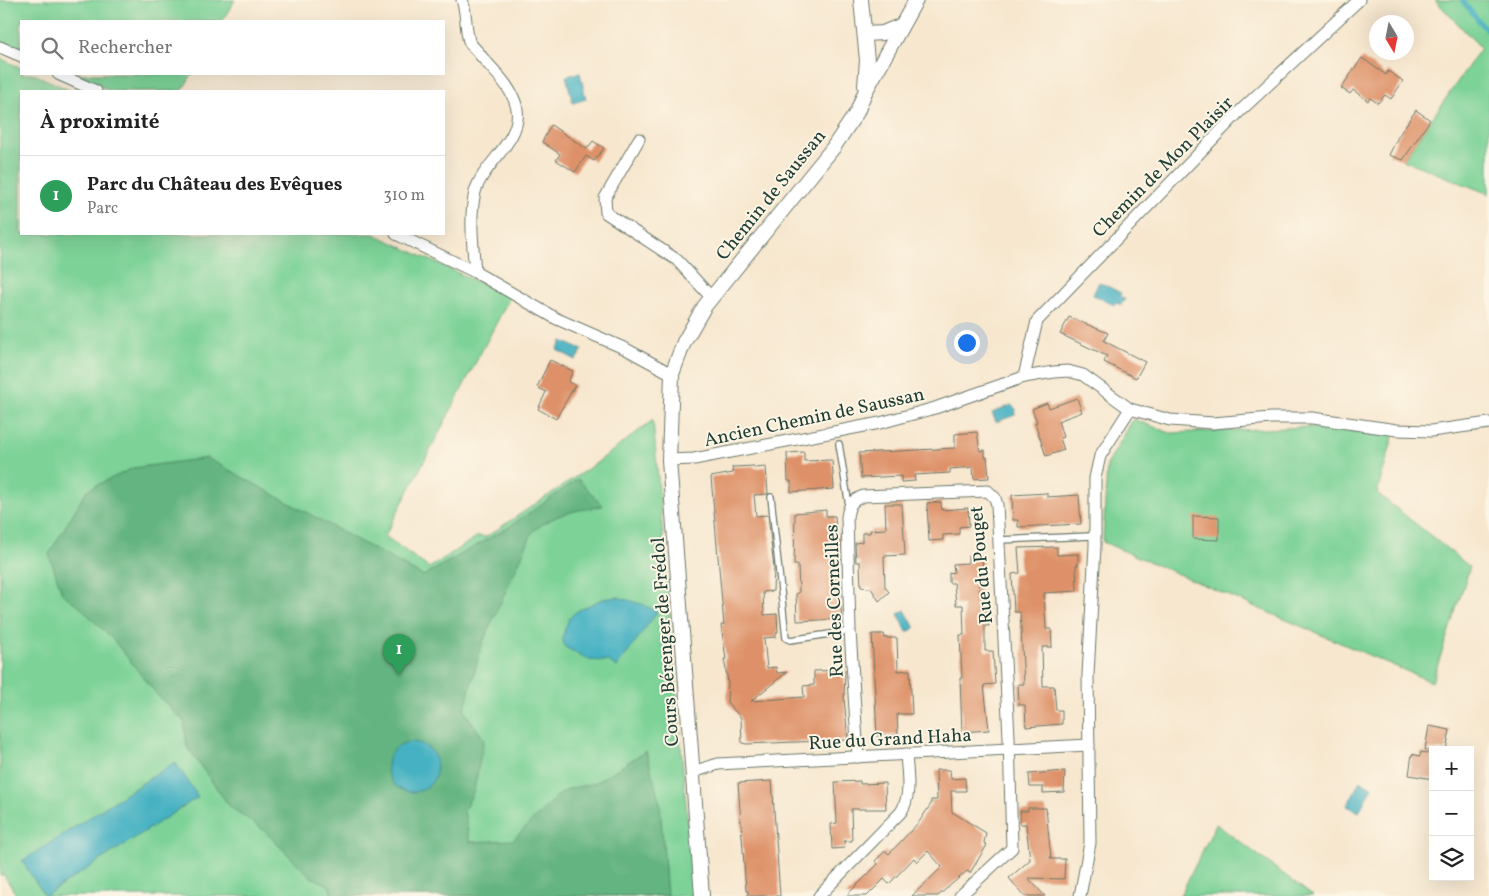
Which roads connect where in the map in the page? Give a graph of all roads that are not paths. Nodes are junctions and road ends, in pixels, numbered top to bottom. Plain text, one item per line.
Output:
1 (462, 0) edge
2 (861, 0) edge
3 (916, 0) edge
4 (1359, 0) edge
5 (900, 26) junction
6 (865, 34) junction
7 (0, 46) edge
8 (20, 56) edge
9 (60, 75) edge
10 (94, 90) edge
11 (865, 92) junction
12 (638, 139) dead end
13 (398, 235) edge
14 (475, 272) junction
15 (711, 297) junction
16 (1024, 377) junction
17 (672, 380) junction
18 (1130, 409) junction
19 (1489, 423) edge
20 (839, 444) dead end
21 (669, 460) junction
22 (771, 496) dead end
23 (848, 506) junction
24 (1091, 536) dead end
25 (999, 540) junction
26 (850, 631) junction
27 (1089, 745) junction
28 (1009, 750) junction
29 (906, 754) junction
30 (858, 758) junction
31 (693, 772) junction
32 (702, 896) edge
33 (819, 896) edge
34 (960, 896) edge
35 (1080, 896) edge

1 - 14 street
2 - 6 street
3 - 5 street, Chemin de Saussan
4 - 16 street, Chemin de Mon Plaisir
5 - 6 street
5 - 11 street, Chemin de Saussan
6 - 11 street
7 - 8 street
9 - 10 street
11 - 15 street, Chemin de Saussan
12 - 15 street
13 - 14 street
14 - 17 street
15 - 17 street, Chemin de Saussan
16 - 18 street, Ancien Chemin de Saussan
16 - 21 street, Ancien Chemin de Saussan
17 - 21 street, Cours Bérenger de Frédol
18 - 19 street
18 - 27 street
20 - 23 lane, Rue des Corneilles
21 - 31 street, Cours Bérenger de Frédol
22 - 26 lane
23 - 25 street, Rue du Pouget
23 - 26 street, Rue des Corneilles
24 - 25 lane
25 - 28 street, Rue du Pouget
26 - 30 street, Rue des Corneilles
27 - 28 street, Rue du Grand Haha
27 - 35 street
28 - 29 street, Rue du Grand Haha
28 - 34 street, Rue du Pouget
29 - 30 street, Rue du Grand Haha
29 - 33 street
30 - 31 street, Rue du Grand Haha
31 - 32 street, Cours Bérenger de Frédol

